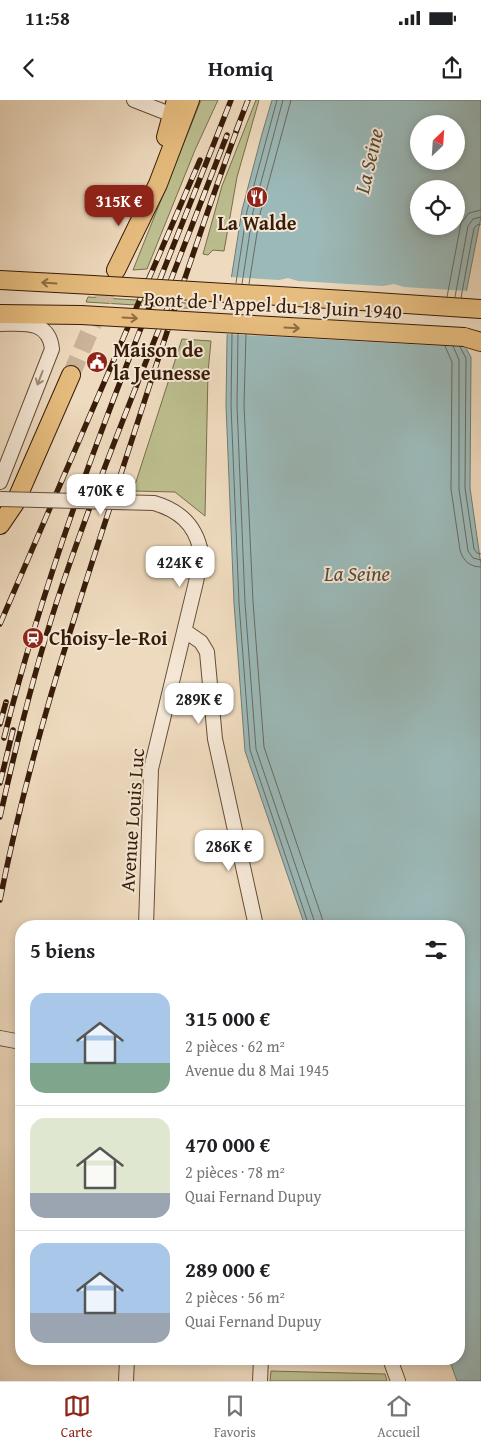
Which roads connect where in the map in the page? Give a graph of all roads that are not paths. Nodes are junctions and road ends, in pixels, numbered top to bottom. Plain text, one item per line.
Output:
1 (134, 100) edge
2 (190, 100) edge
3 (177, 112) edge
4 (116, 270) tunnel mouth
5 (3, 280) edge
6 (476, 307) edge
7 (0, 314) edge
8 (0, 324) edge
9 (472, 337) edge
10 (481, 342) edge
11 (70, 375) tunnel mouth
12 (0, 481) edge
13 (0, 499) edge
14 (0, 525) edge
15 (185, 631) junction
16 (146, 920) edge
17 (255, 920) edge
18 (0, 1038) edge
19 (15, 1041) edge
20 (127, 1365) edge
21 (261, 1365) edge
22 (392, 1365) edge
23 (126, 1381) edge
24 (260, 1381) edge
25 (398, 1381) edge

1 - 3 street
2 - 3 main road
3 - 4 main road
6 -> 5 main road, Pont de l'Appel du 18 Juin 1940, bridge
7 -> 9 main road, Pont de l'Appel du 18 Juin 1940, bridge
8 -> 12 street
9 - 10 main road, Pont de l'Appel du 18 Juin 1940
11 - 14 main road
13 - 15 street, Avenue Louis Luc, bridge
15 - 16 street, Avenue Louis Luc
15 - 17 street
18 - 19 street
20 - 23 street
21 - 24 street
22 - 25 street

